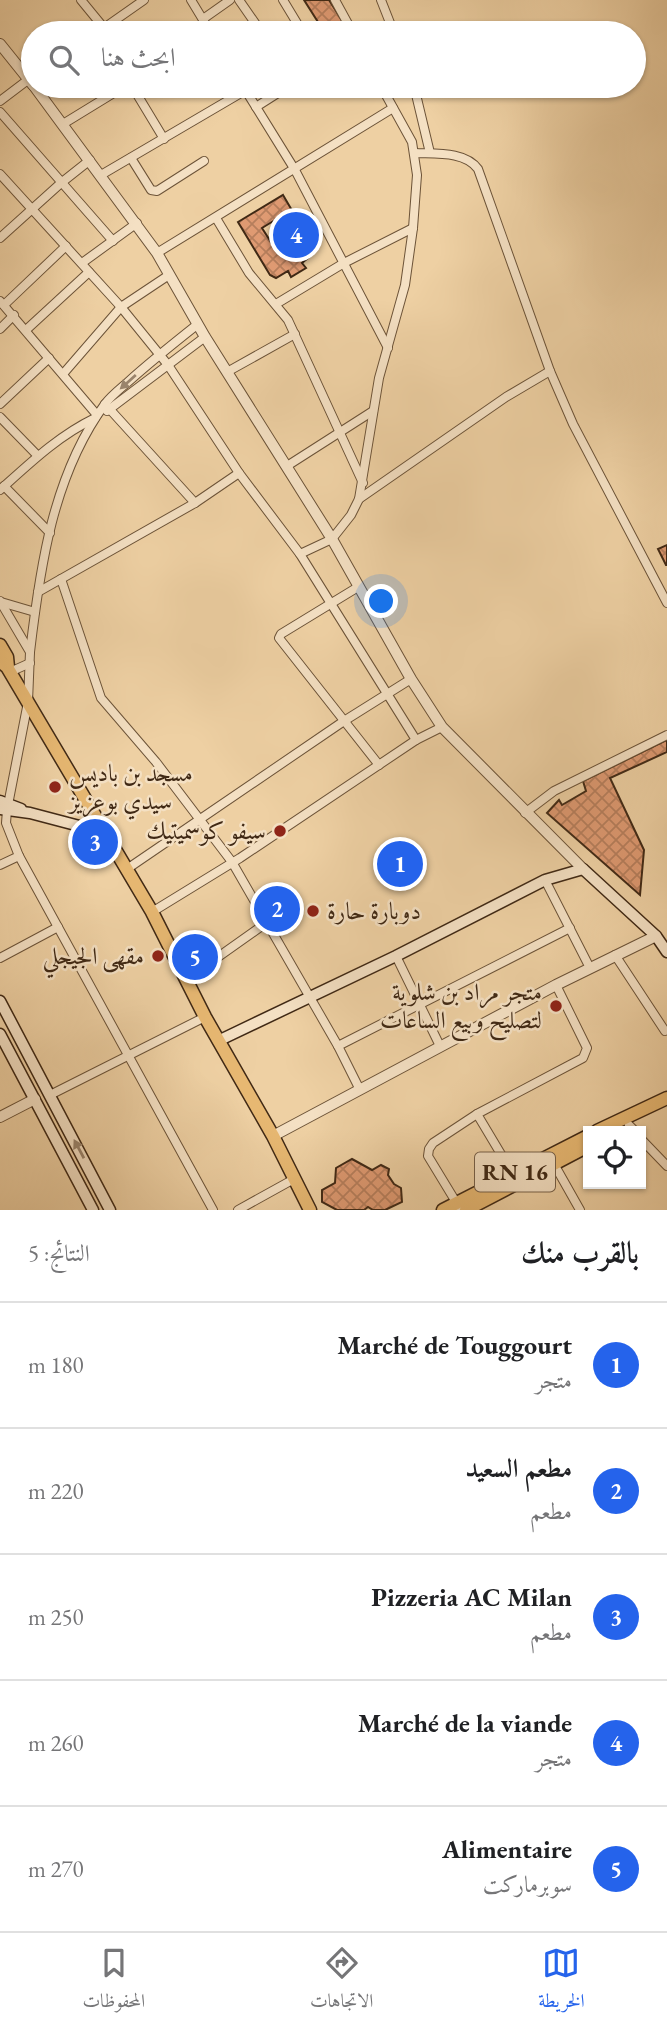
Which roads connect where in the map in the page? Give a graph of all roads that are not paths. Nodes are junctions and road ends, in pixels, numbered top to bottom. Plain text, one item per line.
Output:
1 (81, 0) edge
2 (144, 0) edge
3 (191, 0) edge
4 (230, 0) edge
5 (239, 0) edge
6 (283, 0) edge
7 (335, 0) edge
8 (381, 0) edge
9 (203, 19) joint
10 (95, 21) edge
11 (115, 21) edge
12 (254, 21) edge
13 (296, 21) edge
14 (346, 21) edge
15 (389, 21) edge
16 (0, 44) edge
17 (21, 68) edge
18 (21, 88) edge
19 (44, 98) edge
20 (105, 98) edge
21 (139, 98) edge
22 (229, 98) edge
23 (251, 98) edge
24 (270, 98) edge
25 (388, 98) edge
26 (417, 98) edge
27 (0, 101) edge
28 (256, 107) junction
29 (393, 108) junction
30 (0, 112) edge
31 (63, 124) junction
32 (164, 139) junction
33 (415, 153) junction
34 (430, 153) junction
35 (131, 158) junction
36 (90, 160) junction
37 (204, 161) dead end
38 (295, 170) junction
39 (0, 174) edge
40 (101, 175) junction
41 (61, 183) junction
42 (31, 209) junction
43 (216, 218) junction
44 (137, 223) junction
45 (413, 228) junction
46 (0, 238) edge
47 (113, 241) junction
48 (66, 246) junction
49 (158, 253) junction
50 (82, 263) junction
51 (344, 263) junction
52 (89, 272) junction
53 (169, 275) junction
54 (2, 303) edge
55 (276, 304) junction
56 (121, 307) junction
57 (13, 315) junction
58 (198, 324) junction
59 (0, 329) edge
60 (26, 330) junction
61 (295, 334) junction
62 (205, 337) junction
63 (388, 348) junction
64 (159, 354) junction
65 (49, 358) junction
66 (168, 365) junction
67 (550, 371) junction
68 (227, 372) junction
69 (62, 373) junction
70 (0, 404) edge
71 (373, 411) junction
72 (102, 412) junction
73 (0, 416) edge
74 (338, 433) junction
75 (37, 455) junction
76 (287, 466) junction
77 (239, 473) junction
78 (363, 484) junction
79 (2, 488) edge
80 (359, 499) junction
81 (195, 503) junction
82 (50, 533) junction
83 (332, 539) junction
84 (300, 554) junction
85 (61, 579) junction
86 (358, 587) junction
87 (38, 592) junction
88 (0, 601) edge
89 (331, 603) junction
90 (667, 603) edge
91 (35, 612) junction
92 (0, 645) edge
93 (30, 652) junction
94 (30, 663) junction
95 (6, 667) edge
96 (411, 679) junction
97 (388, 693) junction
98 (28, 702) junction
99 (344, 721) junction
100 (442, 727) junction
101 (667, 735) edge
102 (416, 740) junction
103 (379, 765) junction
104 (4, 805) edge
105 (526, 813) junction
106 (201, 819) junction
107 (106, 833) junction
108 (19, 856) junction
109 (232, 862) junction
110 (0, 865) edge
111 (127, 869) junction
112 (583, 869) junction
113 (545, 880) junction
114 (152, 912) junction
115 (266, 923) junction
116 (58, 927) junction
117 (570, 928) junction
118 (656, 936) junction
119 (667, 952) edge
120 (615, 955) junction
121 (396, 956) junction
122 (0, 958) edge
123 (590, 968) junction
124 (187, 979) junction
125 (556, 985) junction
126 (310, 997) junction
127 (0, 1000) edge
128 (421, 1005) junction
129 (205, 1017) junction
130 (665, 1031) dead end
131 (0, 1034) edge
132 (220, 1040) junction
133 (440, 1045) junction
134 (338, 1046) junction
135 (127, 1055) junction
136 (359, 1088) junction
137 (50, 1095) junction
138 (667, 1098) edge
139 (35, 1099) junction
140 (667, 1107) edge
141 (477, 1114) junction
142 (0, 1117) edge
143 (608, 1126) edge
144 (635, 1126) edge
145 (273, 1136) junction
146 (583, 1139) edge
147 (646, 1144) edge
148 (583, 1149) edge
149 (554, 1164) junction
150 (667, 1167) edge
151 (515, 1178) junction
152 (294, 1179) junction
153 (467, 1208) edge
154 (93, 1210) edge
155 (110, 1210) edge
156 (213, 1210) edge
157 (238, 1210) edge
158 (310, 1210) edge
159 (443, 1210) edge
160 (580, 1210) edge

1 - 10 street
2 - 11 street
3 - 9 street
4 - 9 street
5 - 12 street
6 - 13 street
7 - 14 street
8 - 15 street
16 - 17 street
18 - 27 street
19 - 31 street
20 - 31 street
21 - 32 street
22 - 32 street
23 - 28 street
24 - 28 street
25 - 29 street
26 - 34 street
28 - 38 street
29 - 33 street
29 - 38 street
30 - 41 street
31 - 36 street
32 - 35 street
33 - 34 street
33 - 45 street
34 - 67 street
35 - 37 street
35 - 40 street
36 - 40 street
36 - 41 street
38 - 43 street
38 - 51 street
39 - 42 street
40 - 44 street
41 - 42 street
41 - 47 street
42 - 46 street
42 - 48 street
43 - 49 street
43 - 55 street
44 - 47 street
44 - 49 street
45 - 51 street
45 - 63 street
47 - 50 street
48 - 50 street
48 - 54 street
49 - 53 street
50 - 52 street
51 - 55 street
51 - 63 street
52 - 56 street
52 - 60 street
53 - 56 street
53 - 58 street
54 - 57 street
55 - 61 street
56 - 64 street
56 - 69 street
57 - 59 street
57 - 60 street
58 - 62 street
58 - 64 street
60 - 65 street
61 - 68 street
61 - 74 street
62 - 66 street
62 - 68 street
63 - 71 street
64 - 66 street
64 -> 72 street
65 - 69 street
65 - 70 street
66 - 72 street
66 - 77 street
67 - 80 street
67 - 90 street
68 - 76 street
69 - 72 street
71 - 74 street
71 - 78 street
72 - 75 street
72 - 81 street
72 - 82 street
73 - 75 street
74 - 76 street
74 - 78 street
75 - 79 street
76 - 83 street
77 - 81 street
77 - 84 street
78 - 80 street
79 - 82 street
80 - 83 street
81 - 85 street
82 - 87 street
83 - 84 street
83 - 86 street
84 - 89 street
85 - 87 street
85 - 106 street
86 - 89 street
86 - 96 street
87 - 91 street
88 - 91 street
88 - 93 street
89 - 97 street
89 - 99 street
91 - 93 street
92 - 95 main road
93 - 94 street
94 - 95 street
94 - 98 street
95 - 98 main road
96 - 97 street
96 - 100 street
97 - 99 street
97 - 102 street
98 - 104 street
98 - 107 main road
99 - 103 street
99 - 106 street
100 - 102 street
100 - 105 street
101 - 105 street
102 - 103 street
103 - 109 street
104 - 107 main road
104 - 108 street
105 - 112 street
106 - 109 street
106 - 111 street
107 - 111 main road
108 - 110 street
108 - 116 street
109 - 114 street
109 - 115 street
111 - 114 main road
112 - 113 main road
112 - 118 main road
113 - 117 street
113 - 121 main road
114 - 124 main road
115 - 124 street
115 - 126 street
116 - 122 street
116 - 135 street
117 - 123 street
117 - 128 street
118 - 119 main road
118 - 120 street
120 - 123 street
120 - 130 street
121 - 126 main road
121 - 128 street
123 - 125 street
124 - 129 main road
125 - 133 street
125 - 141 street
126 - 132 main road
126 - 134 street
127 - 137 main road
128 - 133 street
128 - 134 street
129 - 132 main road
129 - 135 street
131 - 139 main road
132 - 145 main road
133 - 136 street
134 - 136 street
135 - 137 street
135 - 156 street
136 - 145 street
155 -> 137 main road
138 - 143 main road
139 - 142 street
139 - 154 main road
140 - 144 main road
141 - 151 street
141 - 153 street
145 - 152 main road
146 - 151 main road, RN 16
147 - 150 street
148 - 149 main road, RN 16
149 - 151 main road, RN 16
149 - 160 street
151 - 153 main road, RN 16
151 - 153 main road, RN 16
152 - 157 street
152 - 158 main road
153 - 159 main road, RN 16

